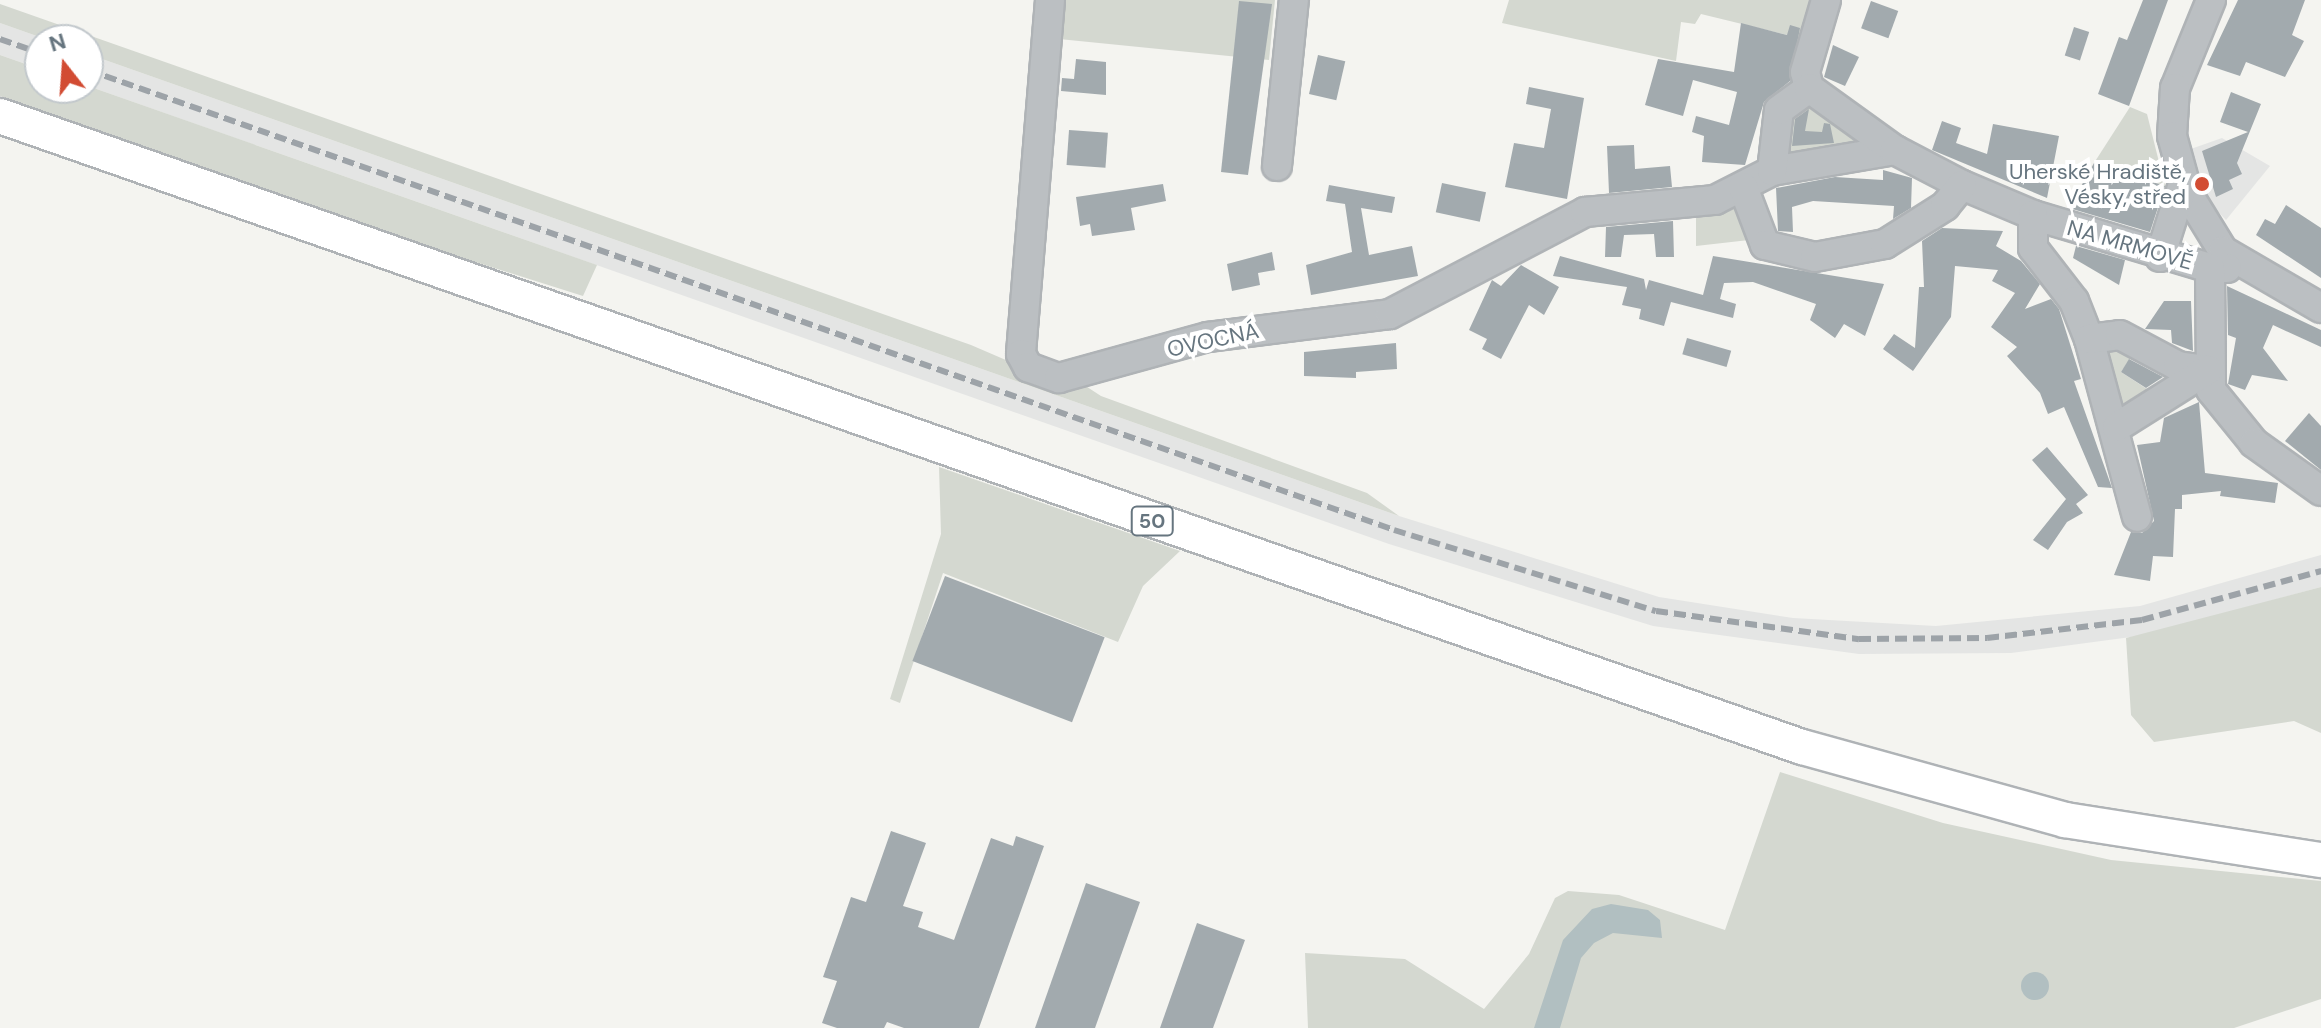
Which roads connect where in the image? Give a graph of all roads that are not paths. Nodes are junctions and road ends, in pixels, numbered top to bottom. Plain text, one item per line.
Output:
1 (1050, 0) edge
2 (1294, 0) edge
3 (1826, 0) edge
4 (2211, 0) edge
5 (1809, 88) junction
6 (0, 116) edge
7 (1895, 150) junction
8 (1277, 166) dead end
9 (1772, 171) junction
10 (2184, 181) junction
11 (1962, 185) junction
12 (1743, 187) junction
13 (2033, 215) junction
14 (2160, 257) junction
15 (2210, 268) junction
16 (2251, 269) junction
17 (2321, 308) edge
18 (2089, 339) junction
19 (2207, 370) junction
20 (2117, 427) junction
21 (2321, 491) edge
22 (2137, 517) dead end
23 (2321, 860) edge

1 - 12 street, OVOCNÁ
2 - 8 street
3 - 5 street
4 - 10 street
5 - 7 street, NA MRMOVĚ
5 - 9 street
6 - 23 main road, 50
7 - 9 street
7 - 11 street, NA MRMOVĚ
9 - 12 street
10 - 14 street
10 - 16 street
11 - 12 street
11 - 13 street, NA MRMOVĚ
13 - 14 street, NA MRMOVĚ
13 - 18 street
14 - 15 street, NA MRMOVĚ
15 - 16 street, NA MRMOVĚ
15 - 19 street
16 - 17 street
18 - 19 street
18 - 20 street
19 - 20 street
19 - 21 street
20 - 22 street

